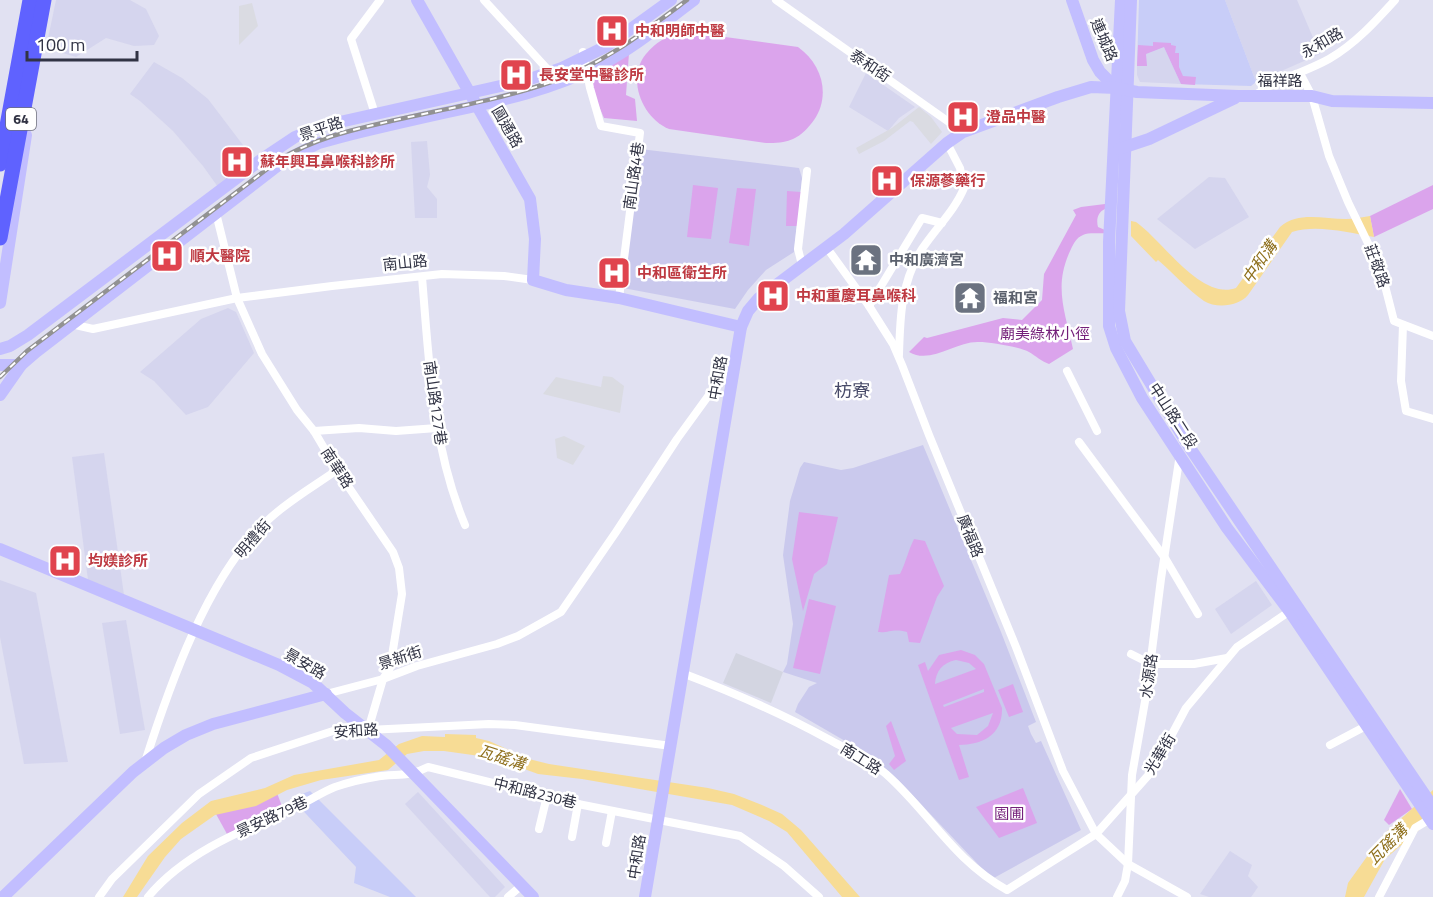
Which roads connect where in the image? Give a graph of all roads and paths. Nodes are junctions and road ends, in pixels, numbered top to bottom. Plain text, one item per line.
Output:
1 (24, 0) edge
2 (30, 0) edge
3 (38, 0) edge
4 (44, 0) edge
5 (50, 0) edge
6 (380, 0) edge
7 (417, 0) edge
8 (484, 0) edge
9 (670, 0) edge
10 (694, 0) edge
11 (776, 0) edge
12 (1072, 0) edge
13 (1121, 0) edge
14 (1131, 0) edge
15 (1395, 0) edge
16 (679, 11) junction
17 (584, 55) junction
18 (587, 71) junction
19 (550, 72) junction
20 (1296, 74) junction
21 (1121, 89) junction
22 (470, 93) junction
23 (1238, 96) junction
24 (1253, 96) junction
25 (1312, 96) junction
26 (1433, 103) edge
27 (478, 106) junction
28 (375, 114) junction
29 (0, 128) edge
30 (963, 132) junction
31 (947, 143) junction
32 (1125, 146) junction
33 (1112, 152) junction
34 (0, 164) edge
35 (807, 171) dead end
36 (0, 197) edge
37 (216, 213) junction
38 (942, 223) junction
39 (0, 238) edge
40 (827, 248) junction
41 (802, 265) junction
42 (422, 277) junction
43 (533, 280) junction
44 (237, 298) junction
45 (619, 298) junction
46 (0, 303) edge
47 (869, 306) junction
48 (86, 313) junction
49 (71, 324) junction
50 (1403, 325) junction
51 (741, 327) junction
52 (100, 328) junction
53 (1433, 336) edge
54 (0, 349) edge
55 (899, 359) junction
56 (736, 364) junction
57 (0, 365) edge
58 (21, 365) junction
59 (1067, 371) dead end
60 (0, 395) edge
61 (1433, 419) edge
62 (437, 428) junction
63 (314, 431) junction
64 (1097, 431) dead end
65 (1079, 442) dead end
66 (1180, 454) junction
67 (336, 470) junction
68 (465, 525) dead end
69 (0, 549) edge
70 (1165, 558) junction
71 (1293, 608) junction
72 (1198, 614) dead end
73 (194, 630) junction
74 (1131, 654) dead end
75 (1227, 658) junction
76 (1151, 663) junction
77 (682, 673) junction
78 (383, 679) junction
79 (326, 694) junction
80 (1366, 726) junction
81 (369, 730) junction
82 (1330, 745) dead end
83 (671, 746) junction
84 (145, 762) junction
85 (414, 775) junction
86 (1411, 784) junction
87 (1133, 792) junction
88 (547, 796) junction
89 (578, 804) junction
90 (612, 811) junction
91 (1432, 817) edge
92 (658, 820) junction
93 (539, 829) dead end
94 (1096, 834) junction
95 (572, 837) dead end
96 (606, 843) dead end
97 (1128, 864) junction
98 (522, 885) junction
99 (1007, 890) joint
100 (3, 897) edge
101 (99, 897) edge
102 (148, 897) edge
103 (508, 897) edge
104 (533, 897) edge
105 (645, 897) edge
106 (819, 897) edge
107 (1117, 897) edge
108 (1187, 897) edge
109 (1378, 897) edge

1 - 29 street
2 - 34 highway, 64
3 - 36 street
4 - 39 highway, 64
5 - 46 street
6 - 28 street
7 - 22 street, 圓通路
8 - 19 street
9 - 16 street
9 - 17 street, 景平路
10 - 16 street, 景平路
11 - 30 street, 泰和街
12 - 21 street, 連城路
13 - 21 street, 中山路二段
14 - 21 street, 中山路二段
15 - 20 street, 永和路
16 - 18 street, 景平路
17 - 18 street, 南山路4巷
17 - 19 street, 景平路
18 - 27 street, 景平路
18 - 45 street, 南山路4巷
19 - 22 street, 景平路
20 - 24 street, 永和路
20 - 25 street
21 - 23 street, 福祥路
21 - 30 street, 中和路
21 - 32 street, 中山路二段
21 - 33 street, 中山路二段
22 - 27 street, 圓通路
22 - 28 street, 景平路
23 - 24 street, 福祥路
23 - 32 street
24 - 25 street, 福祥路
25 - 26 street, 福祥路
25 - 50 street, 莊敬路
27 - 37 street, 景平路
27 - 43 street, 圓通路
28 - 54 street, 景平路
30 - 31 street, 中和路
31 - 38 street
31 - 40 street, 中和路
32 - 33 street
32 - 71 street, 中山路二段
33 - 66 street, 中山路二段
35 - 41 street
37 - 44 street, 南華路
37 - 48 street, 景平路
38 - 47 street
38 - 55 street
40 - 41 street, 中和路
40 - 47 street, 廣福路
41 - 51 street, 中和路
42 - 43 street, 南山路
42 - 44 street, 南山路
42 - 62 street, 南山路127巷
43 - 45 street, 南山路
44 - 52 street, 南山路
44 - 63 street, 南華路
45 - 51 street, 南山路
47 - 55 street, 廣福路
48 - 49 street, 景平路
48 - 52 street
49 - 52 street, 南山路
49 - 58 street, 景平路
50 - 53 street
50 - 61 street
51 - 56 street, 中和路
55 - 94 street, 廣福路
56 - 77 street, 中和路
56 - 78 street, 景新街
57 - 58 street
58 - 60 street, 景平路
59 - 64 street
62 - 63 street
62 - 68 street, 南山路127巷
63 - 67 street, 南華路
65 - 70 street
66 - 70 street, 水源路
66 - 71 street, 中山路二段
67 - 73 street, 明禮街
67 - 78 street, 南華路
69 - 73 street, 景安路
70 - 72 street
70 - 76 street, 水源路
71 - 75 street, 光華街
71 - 80 street, 中山路二段
71 - 86 street, 中山路二段
73 - 79 street, 景安路
73 - 84 street, 明禮街
74 - 76 street
75 - 76 street
75 - 87 street, 光華街
76 - 87 street, 水源路
77 - 83 street, 中和路
77 - 99 street, 南工路
78 - 79 street, 景新街
78 - 81 street, 南華路
79 - 81 street, 景安路
79 - 84 street, 景新街
80 - 82 street
80 - 86 street, 中山路二段
81 - 83 street, 安和路
81 - 85 street, 景安路
81 - 101 street, 安和路
83 - 92 street, 中和路
84 - 100 street, 景新街
85 - 88 street, 中和路230巷
85 - 98 street, 景安路
85 - 102 street, 景安路79巷
86 - 91 street
87 - 94 street, 光華街
87 - 97 street, 水源路
88 - 89 street, 中和路230巷
88 - 93 street
89 - 90 street, 中和路230巷
89 - 95 street
90 - 92 street, 中和路230巷
90 - 96 street
91 - 109 street
92 - 105 street, 中和路
92 - 106 street, 中和路230巷
94 - 97 street, 廣福路
94 - 99 street, 光華街
97 - 107 street, 水源路
97 - 108 street, 廣福路
98 - 103 street
98 - 104 street, 景安路

